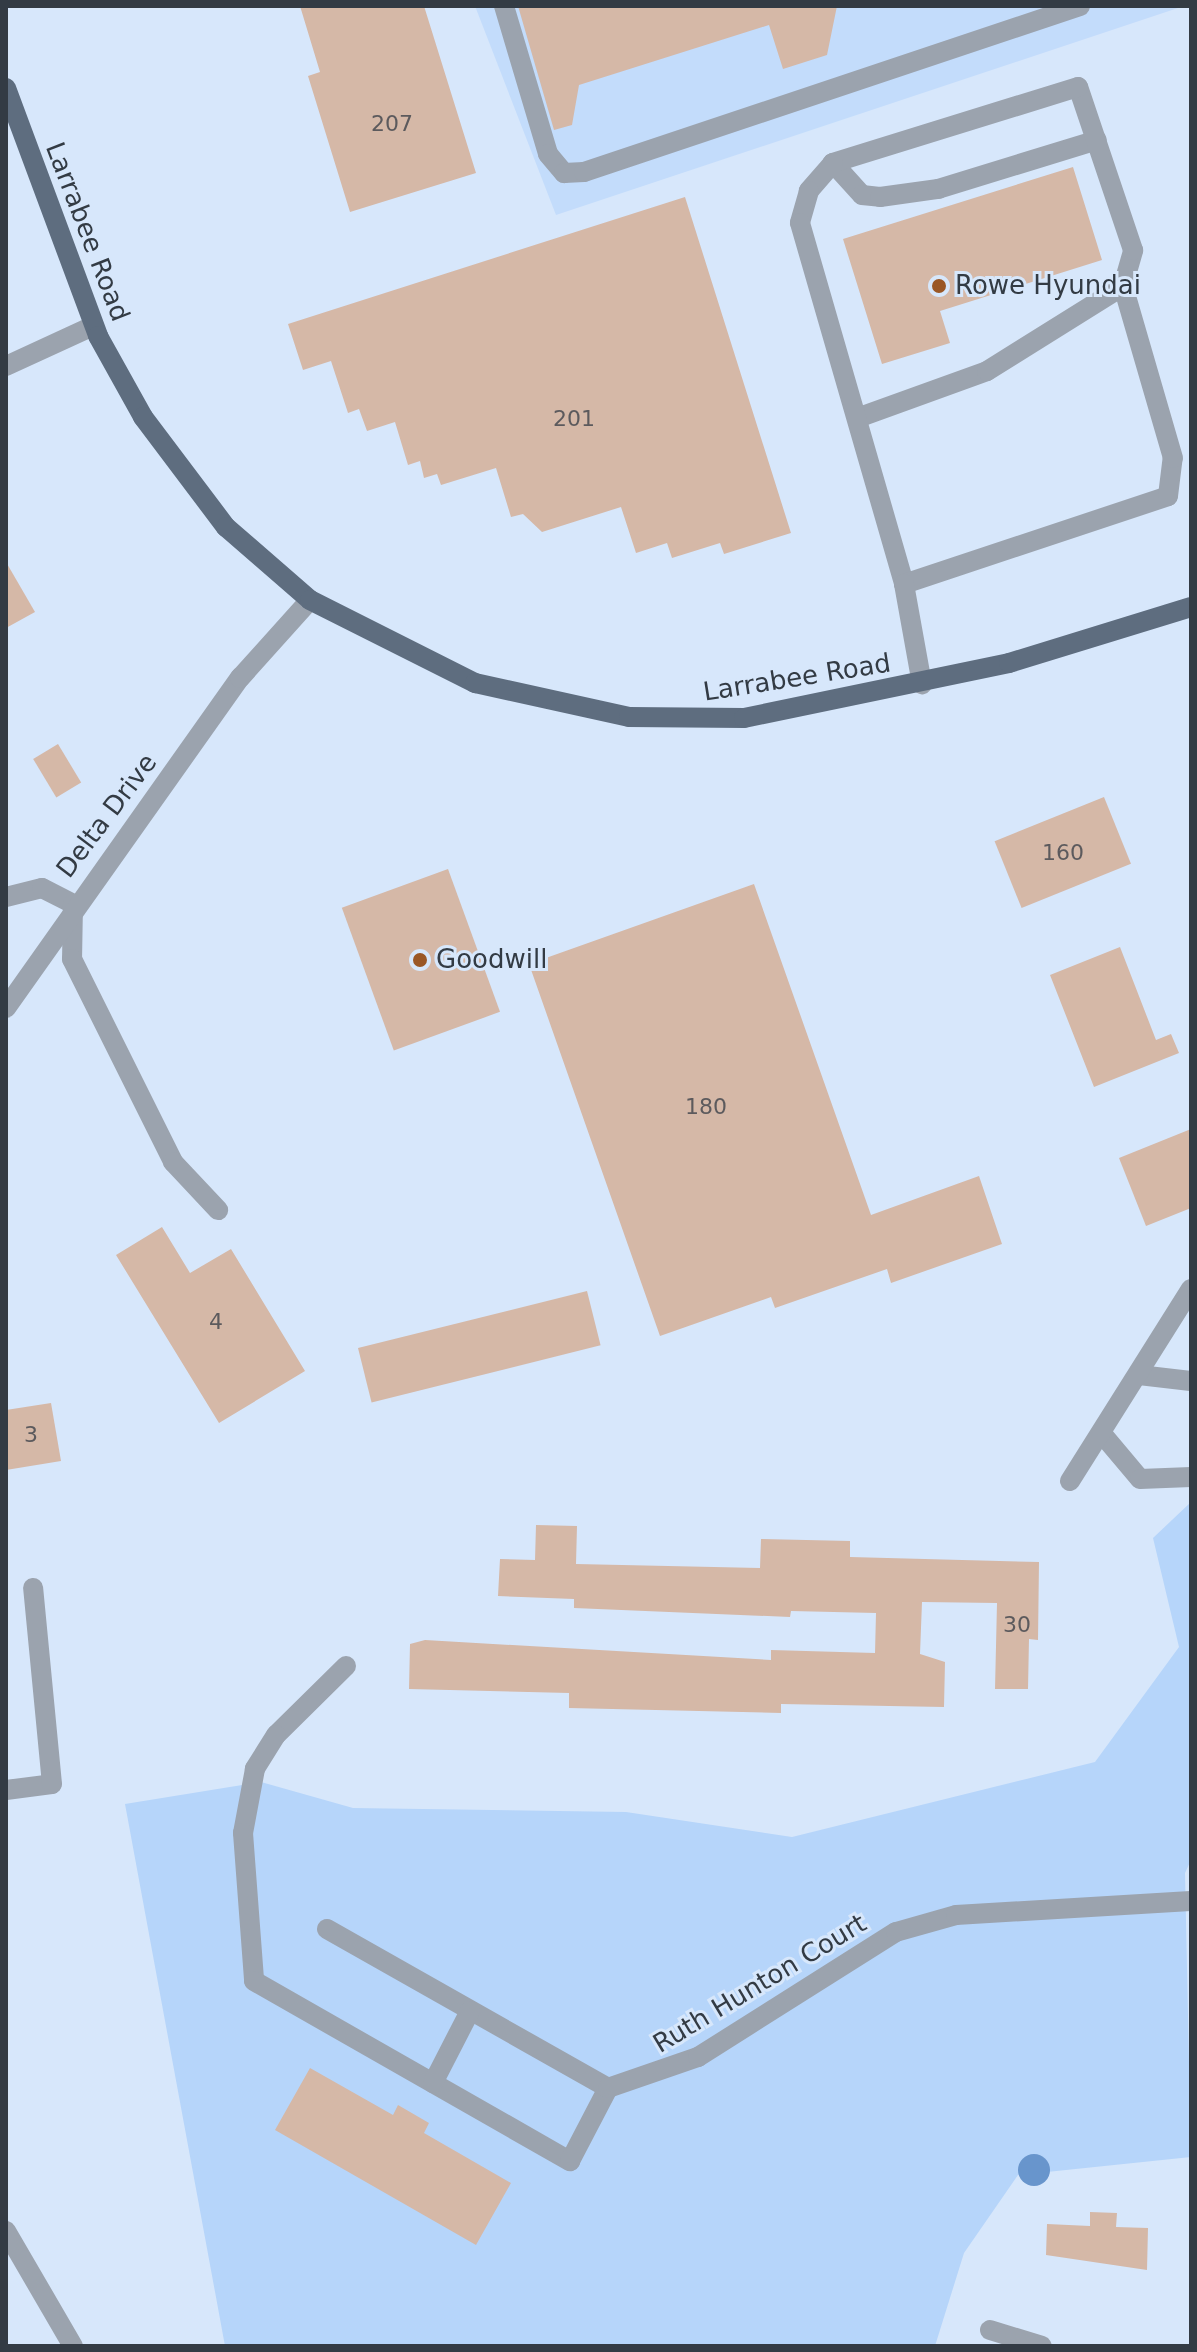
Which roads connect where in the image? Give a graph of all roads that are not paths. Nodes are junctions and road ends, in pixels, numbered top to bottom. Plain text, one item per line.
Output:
1 (504, 6) edge
2 (1080, 6) edge
3 (6, 88) edge
4 (1097, 140) junction
5 (833, 163) junction
6 (1123, 286) junction
7 (93, 326) junction
8 (6, 366) edge
9 (860, 417) junction
10 (904, 584) junction
11 (310, 600) junction
12 (1191, 607) edge
13 (922, 684) junction
14 (6, 897) edge
15 (73, 904) junction
16 (6, 1008) edge
17 (218, 1210) dead end
18 (1191, 1289) edge
19 (1139, 1375) junction
20 (1191, 1381) edge
21 (1103, 1435) junction
22 (1191, 1477) edge
23 (1070, 1481) dead end
24 (33, 1588) dead end
25 (346, 1666) dead end
26 (6, 1790) edge
27 (1191, 1901) edge
28 (327, 1929) dead end
29 (470, 2011) junction
30 (433, 2083) junction
31 (608, 2088) junction
32 (6, 2231) edge
33 (990, 2330) dead end
34 (73, 2346) edge
35 (1042, 2346) edge

1 - 2 street
3 - 7 main road, Larrabee Road
4 - 5 street
4 - 5 street
4 - 6 street
5 - 9 street
6 - 9 street
6 - 10 street
7 - 8 street
7 - 11 main road, Larrabee Road
9 - 10 street
10 - 13 street
11 - 13 main road, Larrabee Road
11 - 15 street, Delta Drive
12 - 13 main road, Larrabee Road
14 - 15 street
15 - 16 street
15 - 17 street, Delta Drive
18 - 19 street
19 - 20 street
19 - 21 street
21 - 22 street
21 - 23 street
24 - 26 street
25 - 30 street
27 - 31 street, Ruth Hunton Court
28 - 29 street
29 - 30 street
29 - 31 street
30 - 31 street
32 - 34 street
33 - 35 street

